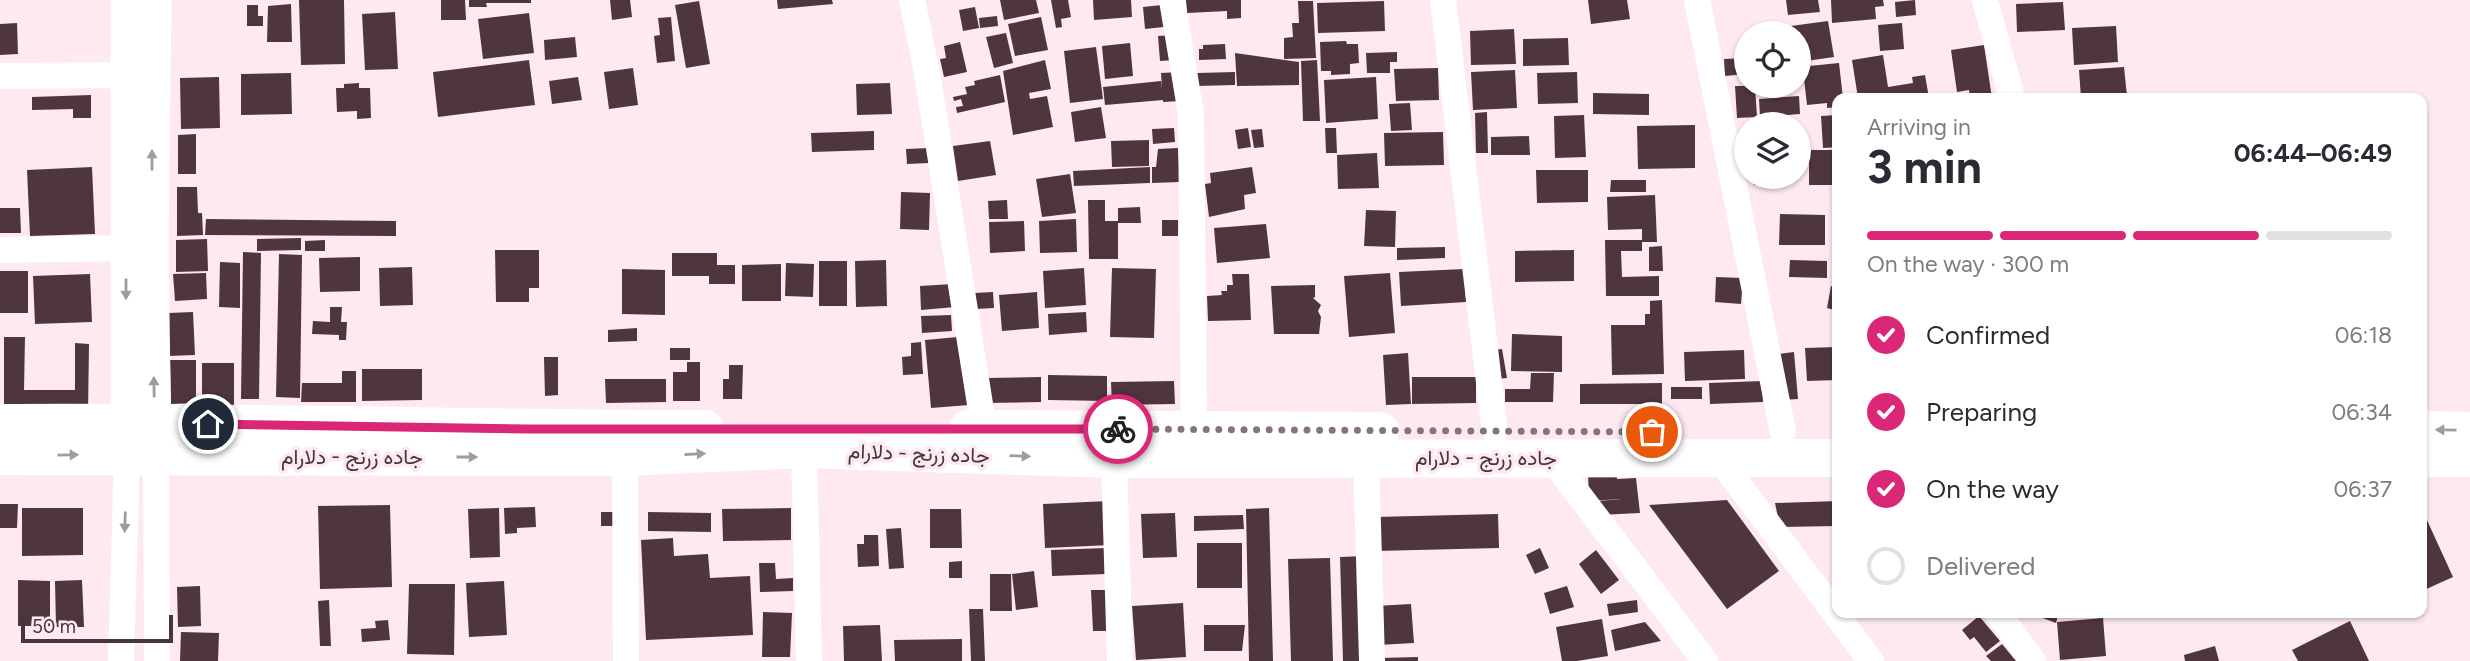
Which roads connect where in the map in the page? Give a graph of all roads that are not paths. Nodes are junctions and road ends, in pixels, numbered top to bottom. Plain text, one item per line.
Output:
1 (127, 0) edge
2 (155, 0) edge
3 (912, 0) edge
4 (1172, 0) edge
5 (1443, 0) edge
6 (1697, 0) edge
7 (1985, 0) edge
8 (126, 75) junction
9 (0, 76) edge
10 (2011, 93) edge
11 (126, 248) junction
12 (0, 250) edge
13 (0, 424) edge
14 (984, 429) junction
15 (1194, 429) junction
16 (2427, 430) edge
17 (2470, 431) edge
18 (1494, 432) junction
19 (1783, 432) junction
20 (1832, 432) edge
21 (141, 439) junction
22 (804, 449) junction
23 (0, 456) edge
24 (625, 457) junction
25 (1366, 457) junction
26 (1718, 457) junction
27 (1551, 458) junction
28 (1832, 458) edge
29 (2427, 458) edge
30 (2470, 458) edge
31 (1114, 459) junction
32 (1832, 609) edge
33 (1839, 618) edge
34 (2001, 618) edge
35 (121, 661) edge
36 (157, 661) edge
37 (626, 661) edge
38 (810, 661) edge
39 (1120, 661) edge
40 (1372, 661) edge
41 (1705, 661) edge
42 (1871, 661) edge
43 (2033, 661) edge

1 - 8 main road
21 -> 2 main road
3 - 14 street
4 - 15 street
5 - 18 street
6 - 19 street
7 - 10 street
8 - 9 street
8 - 11 main road
11 - 12 street
11 -> 21 main road
13 - 21 highway, جاده زرنج - دلارام
14 - 15 highway, جاده زرنج - دلارام
14 - 21 highway, جاده زرنج - دلارام
15 - 18 highway, جاده زرنج - دلارام
17 -> 16 highway
18 - 19 highway, جاده زرنج - دلارام
19 - 20 highway, جاده زرنج - دلارام
23 -> 21 highway, جاده زرنج - دلارام
21 -> 24 highway, جاده زرنج - دلارام
21 -> 35 street
21 - 36 street
24 -> 22 highway, جاده زرنج - دلارام
22 -> 31 highway, جاده زرنج - دلارام
22 - 38 street
24 - 37 street
25 - 27 highway, جاده زرنج - دلارام
25 - 31 highway, جاده زرنج - دلارام
25 - 40 street
26 - 27 highway, جاده زرنج - دلارام
26 - 28 highway, جاده زرنج - دلارام
26 - 32 street
27 - 41 street
29 - 30 highway
31 - 39 street
33 - 42 street
34 - 43 street

